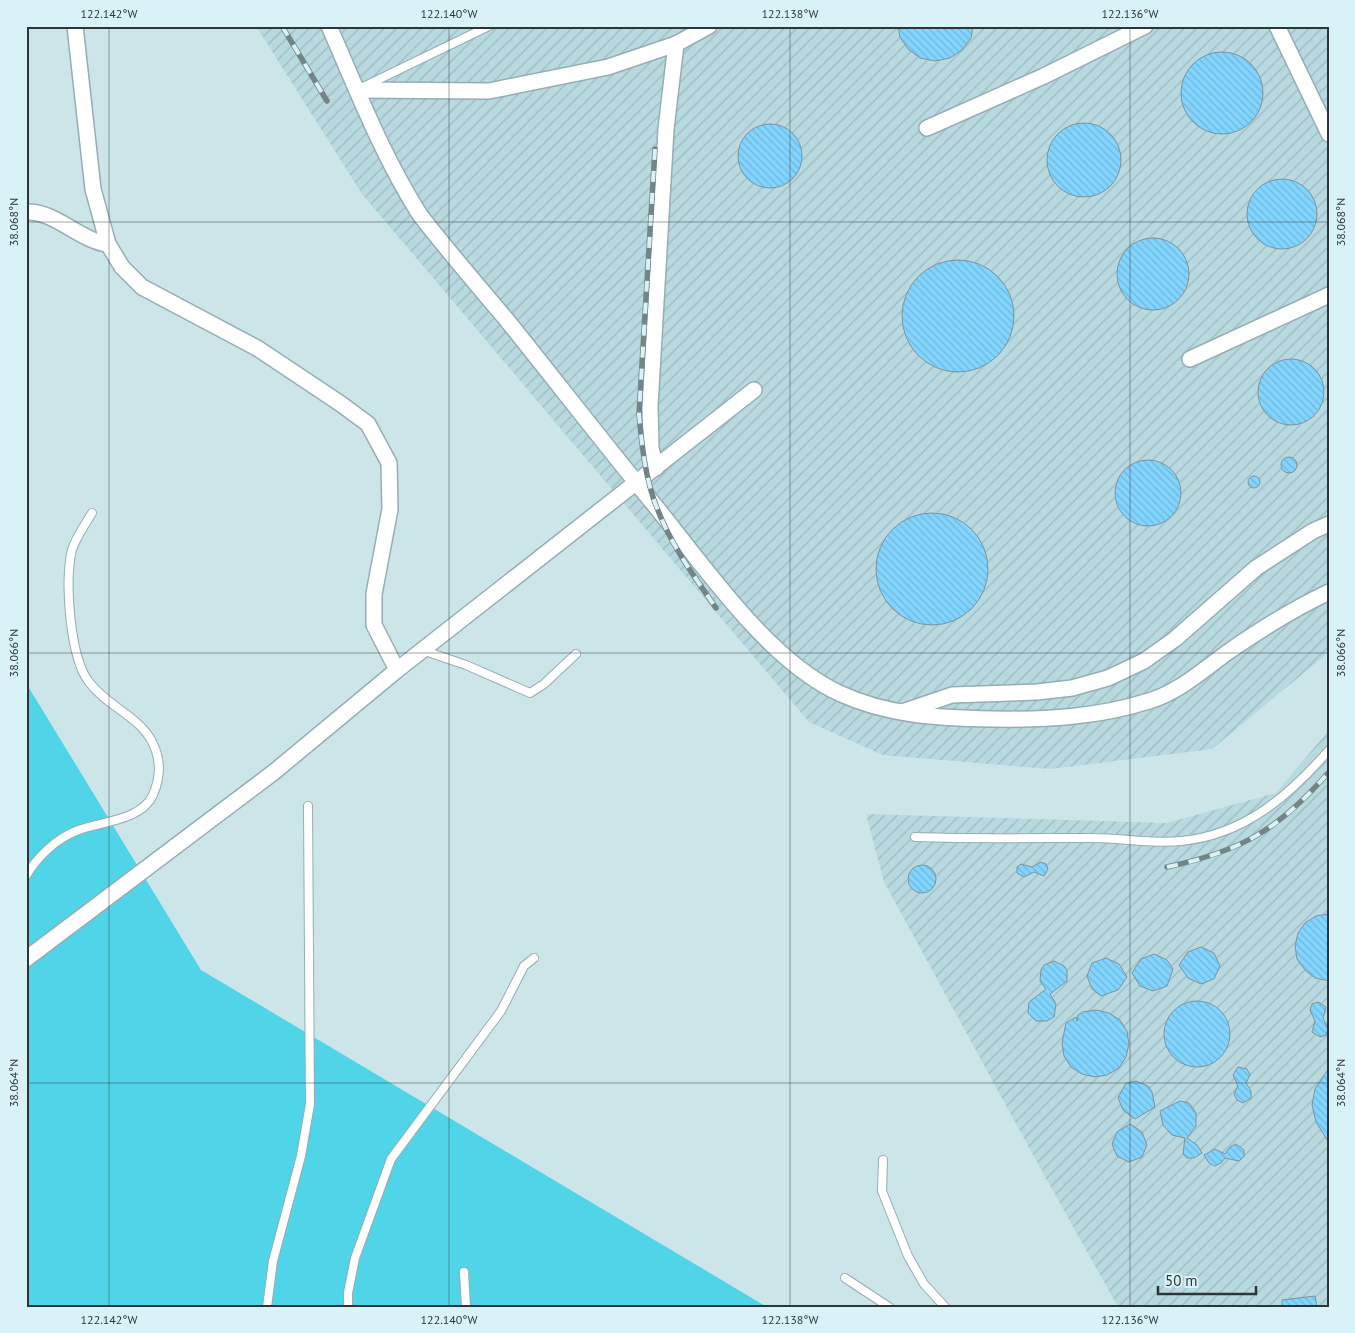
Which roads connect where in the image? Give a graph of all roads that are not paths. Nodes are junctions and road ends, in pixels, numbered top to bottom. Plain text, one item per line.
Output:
1 (75, 26) edge
2 (329, 26) edge
3 (489, 26) edge
4 (709, 26) edge
5 (1145, 26) edge
6 (1277, 26) edge
7 (676, 44) junction
8 (357, 90) junction
9 (1327, 125) edge
10 (926, 128) dead end
11 (26, 212) edge
12 (108, 244) junction
13 (1329, 295) edge
14 (1190, 359) dead end
15 (754, 390) dead end
16 (656, 468) junction
17 (636, 483) junction
18 (92, 514) dead end
19 (1329, 524) edge
20 (1329, 592) edge
21 (422, 650) junction
22 (576, 654) dead end
23 (397, 670) junction
24 (898, 714) junction
25 (1329, 750) edge
26 (308, 806) dead end
27 (915, 838) dead end
28 (26, 876) edge
29 (534, 958) dead end
30 (26, 959) edge
31 (883, 1160) dead end
32 (464, 1272) dead end
33 (845, 1278) dead end
34 (267, 1307) edge
35 (348, 1307) edge
36 (466, 1307) edge
37 (889, 1307) edge
38 (945, 1307) edge

1 - 12 street
2 - 8 street
3 - 8 lane
4 - 7 street
5 - 10 street
6 - 9 street
7 - 8 street
7 - 16 street
8 - 17 street
11 - 12 street
12 - 23 street
13 - 14 street
15 - 16 street
16 - 17 street
17 - 21 street
17 - 24 street
18 - 28 lane
19 - 24 street
20 - 24 street
21 - 22 lane
21 - 23 street
23 - 30 street
25 - 27 lane
26 - 34 lane
29 - 35 lane
31 - 38 lane
32 - 36 lane
33 - 37 lane

